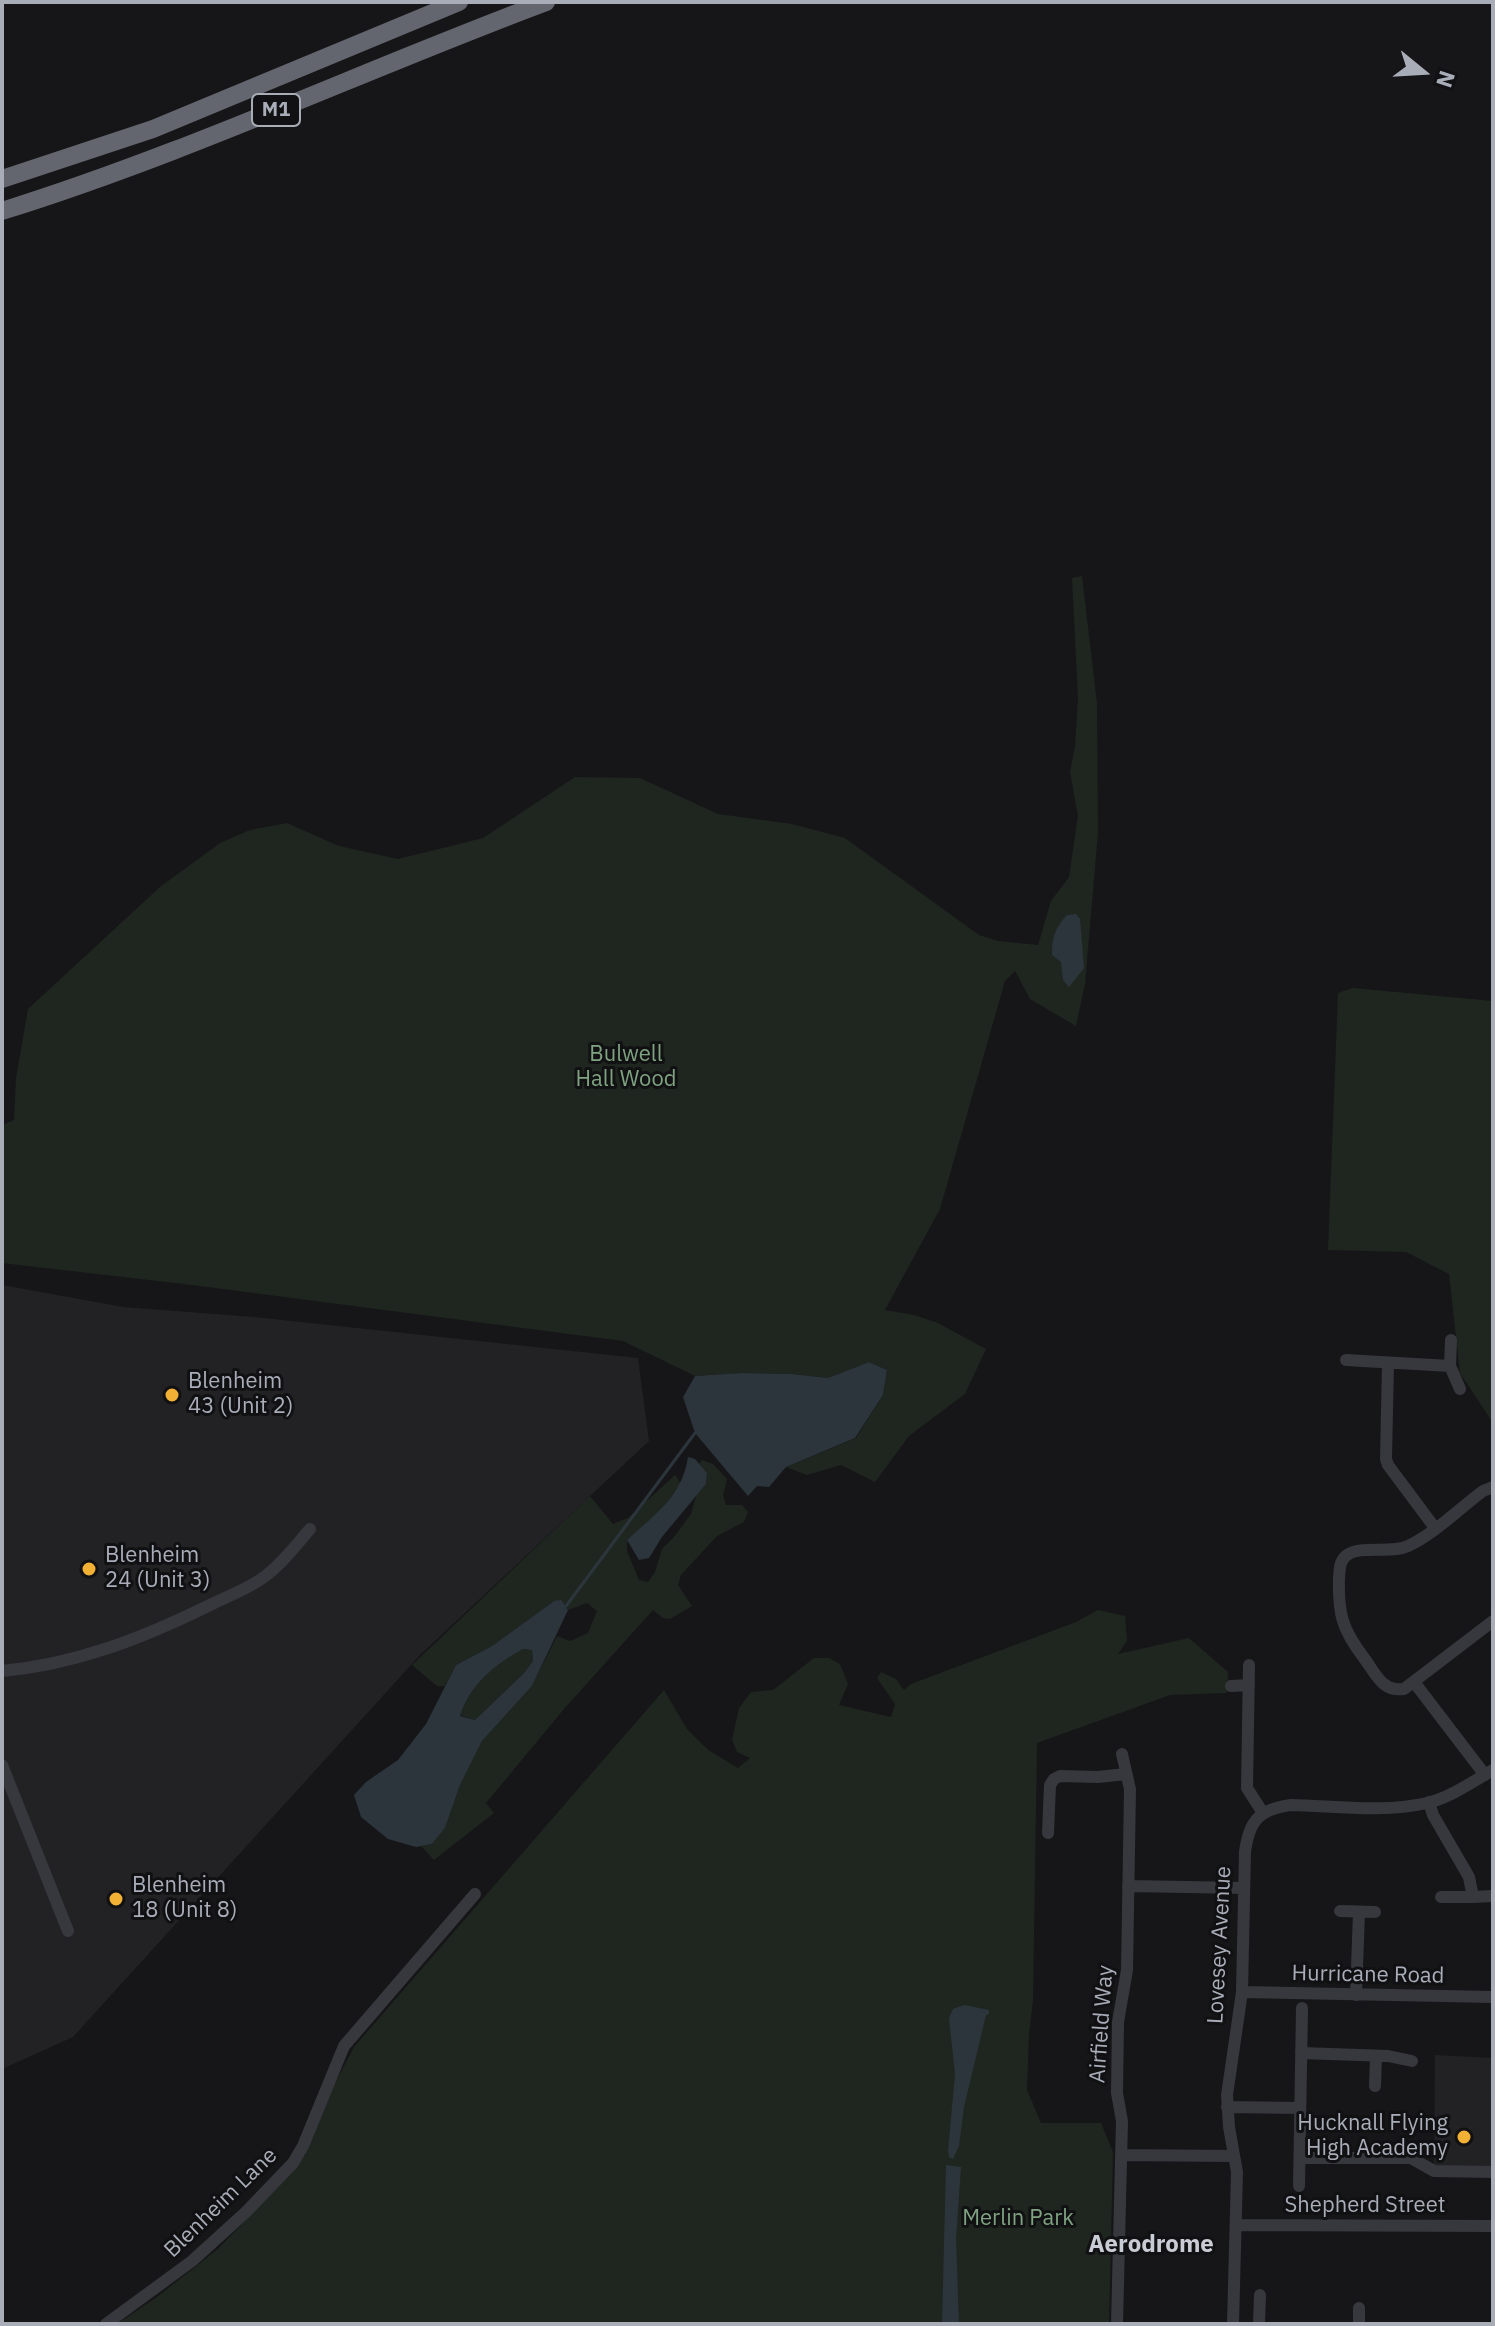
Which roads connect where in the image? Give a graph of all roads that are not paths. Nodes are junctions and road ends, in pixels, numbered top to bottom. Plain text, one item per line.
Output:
1 (459, 2) edge
2 (546, 2) edge
3 (2, 179) edge
4 (2, 211) edge
5 (1451, 1340) dead end
6 (1346, 1360) dead end
7 (1388, 1363) junction
8 (1450, 1366) junction
9 (1460, 1389) dead end
10 (1493, 1487) edge
11 (1435, 1528) junction
12 (310, 1529) dead end
13 (1493, 1621) edge
14 (1249, 1665) dead end
15 (2, 1671) edge
16 (1414, 1682) junction
17 (1249, 1685) junction
18 (1231, 1686) dead end
19 (1122, 1754) dead end
20 (2, 1765) edge
21 (1489, 1772) edge
22 (1126, 1774) junction
23 (1429, 1802) junction
24 (1263, 1813) junction
25 (1048, 1833) dead end
26 (1128, 1886) junction
27 (1244, 1888) junction
28 (475, 1894) dead end
29 (1493, 1896) edge
30 (1441, 1897) dead end
31 (1473, 1897) junction
32 (1340, 1911) dead end
33 (1359, 1912) junction
34 (1375, 1912) dead end
35 (68, 1931) dead end
36 (1242, 1992) junction
37 (1356, 1995) junction
38 (1493, 1997) edge
39 (1302, 2008) dead end
40 (1301, 2053) junction
41 (1376, 2056) junction
42 (1412, 2061) dead end
43 (1375, 2086) dead end
44 (1227, 2107) junction
45 (1300, 2108) junction
46 (1121, 2155) junction
47 (1234, 2156) junction
48 (1300, 2158) junction
49 (1493, 2172) edge
50 (1299, 2186) dead end
51 (1236, 2225) junction
52 (1493, 2226) edge
53 (1260, 2295) dead end
54 (1359, 2308) dead end
55 (106, 2324) edge
56 (1117, 2324) edge
57 (1233, 2324) edge
58 (1259, 2324) edge
59 (1359, 2324) edge

1 - 3 highway, M1
2 - 4 highway, M1
5 - 8 street
6 - 7 street
7 - 8 street
7 - 11 street
8 - 9 street
10 - 11 street
11 - 16 street
12 - 15 street
13 - 16 street
14 - 17 street
16 - 21 street
17 - 18 street
17 - 24 street
19 - 22 street, Airfield Way
20 - 35 street
21 - 23 street
22 - 25 street
22 - 26 street, Airfield Way
23 - 24 street
23 - 31 street
24 - 27 street, Lovesey Avenue
26 - 27 street
26 - 46 street, Airfield Way
27 - 36 street, Lovesey Avenue
28 - 55 street, Blenheim Lane
29 - 31 street
30 - 31 street
32 - 33 street
33 - 34 street
33 - 37 street
36 - 37 street, Hurricane Road
36 - 44 street, Lovesey Avenue
37 - 38 street, Hurricane Road
39 - 40 street
40 - 41 street
40 - 45 street
41 - 42 street
41 - 43 street
44 - 45 street
44 - 47 street, Lovesey Avenue
45 - 48 street
46 - 47 street
46 - 56 street, Airfield Way
47 - 51 street, Lovesey Avenue
48 - 49 street
48 - 50 street
51 - 52 street, Shepherd Street
51 - 57 street, Lovesey Avenue
53 - 58 street
54 - 59 street

